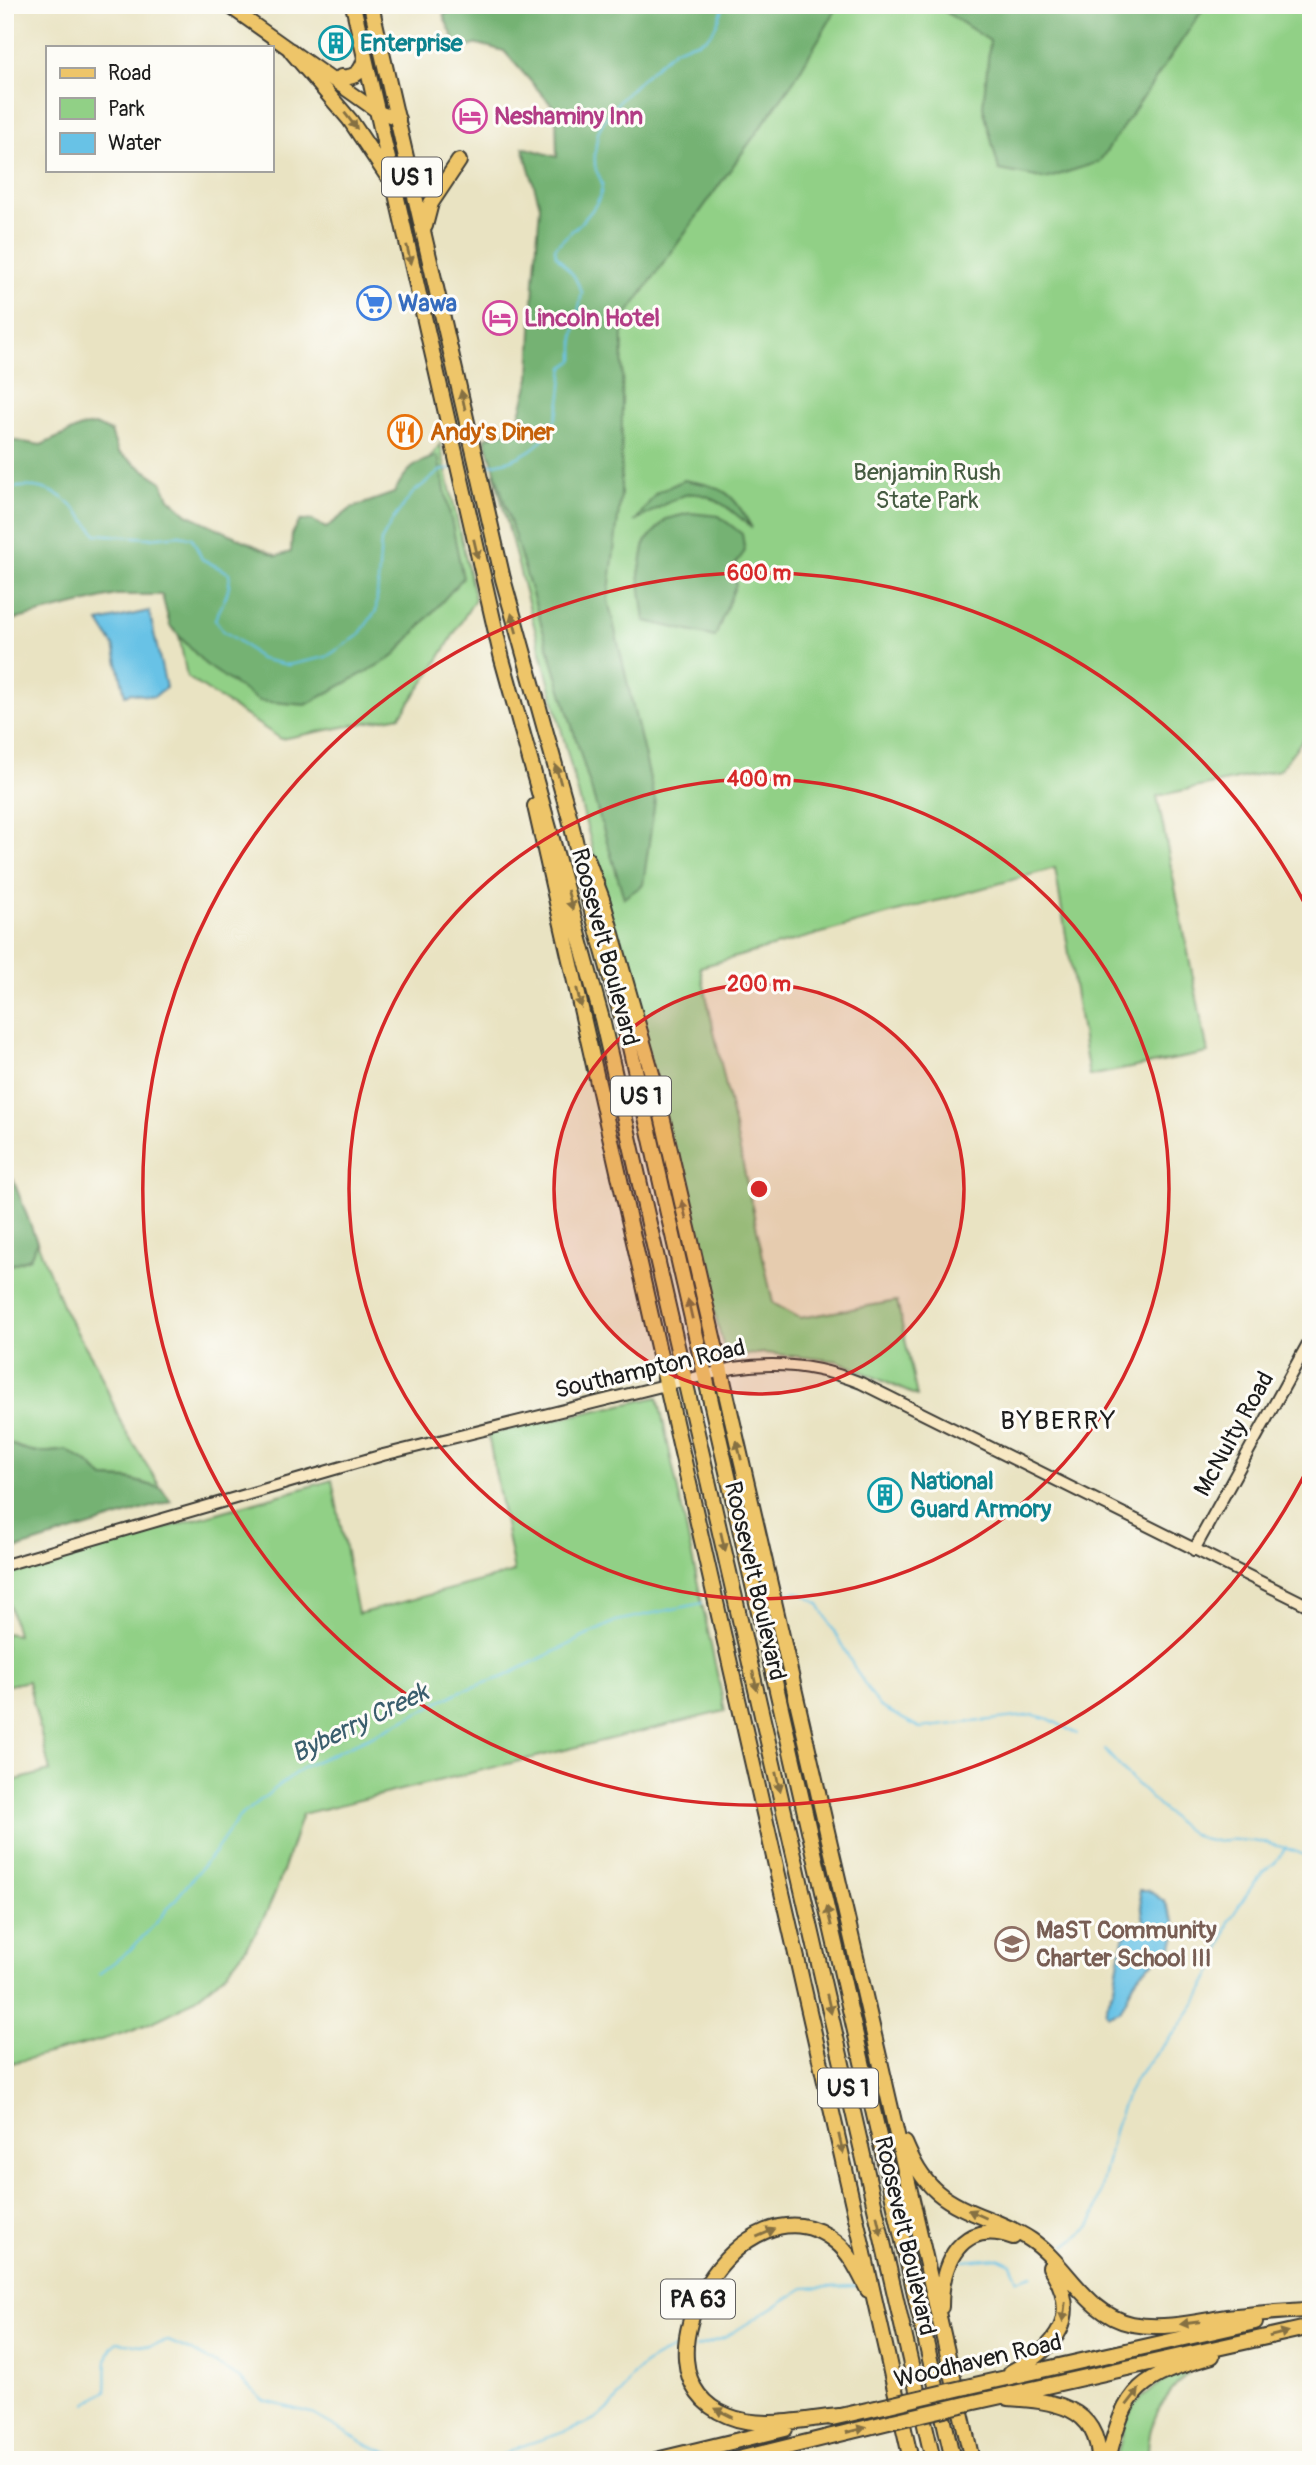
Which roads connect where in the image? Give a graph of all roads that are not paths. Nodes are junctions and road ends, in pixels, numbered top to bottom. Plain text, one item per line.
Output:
1 (228, 5) edge
2 (239, 5) edge
3 (353, 5) edge
4 (371, 5) edge
5 (291, 51) junction
6 (365, 58) junction
7 (341, 77) junction
8 (376, 106) junction
9 (399, 119) junction
10 (459, 161) dead end
11 (393, 189) junction
12 (425, 235) junction
13 (519, 716) junction
14 (570, 819) junction
15 (1311, 1338) edge
16 (721, 1371) junction
17 (705, 1376) junction
18 (686, 1380) junction
19 (667, 1385) junction
20 (1194, 1550) junction
21 (5, 1565) edge
22 (749, 1566) junction
23 (730, 1572) junction
24 (1311, 1607) edge
25 (782, 1636) junction
26 (731, 1662) junction
27 (888, 2103) junction
28 (913, 2209) junction
29 (913, 2282) junction
30 (876, 2305) junction
31 (1309, 2310) edge
32 (942, 2326) junction
33 (1311, 2327) edge
34 (1248, 2342) junction
35 (987, 2382) junction
36 (993, 2397) junction
37 (839, 2416) junction
38 (819, 2440) junction
39 (656, 2460) edge
40 (734, 2460) edge
41 (774, 2460) edge
42 (911, 2460) edge
43 (933, 2460) edge
44 (953, 2460) edge
45 (972, 2460) edge
46 (1099, 2460) edge
47 (1108, 2460) edge

1 - 5 main road
2 - 7 main road
3 - 6 highway, US 1
4 - 9 highway, US 1
5 - 8 main road
5 -> 11 highway
6 - 7 highway
6 - 8 highway, US 1
7 - 8 main road
8 - 9 main road
8 - 11 highway, US 1
9 - 12 highway, US 1
10 - 12 highway
11 -> 13 highway, Roosevelt Boulevard / US 1
14 -> 12 highway, Roosevelt Boulevard / US 1
13 -> 18 highway, Roosevelt Boulevard / US 1
13 -> 19 highway, Roosevelt Boulevard / US 1
16 -> 14 highway, Roosevelt Boulevard / US 1
17 -> 14 highway, Roosevelt Boulevard / US 1
15 - 20 street, McNulty Road
16 - 17 street, Southampton Road
16 - 20 street, Southampton Road
25 -> 16 highway, Roosevelt Boulevard / US 1
17 - 18 street, Southampton Road
17 - 22 highway, Roosevelt Boulevard / US 1
18 - 19 street, Southampton Road
18 -> 23 highway, Roosevelt Boulevard / US 1
19 - 21 street, Southampton Road
19 - 26 highway, Roosevelt Boulevard / US 1
20 - 24 street, Southampton Road
22 - 25 highway
29 -> 22 highway, Roosevelt Boulevard / US 1
23 - 26 highway
23 -> 43 highway, Roosevelt Boulevard / US 1
25 - 27 highway, Roosevelt Boulevard / US 1
26 -> 30 highway, Roosevelt Boulevard / US 1
27 - 28 highway, Roosevelt Boulevard / US 1
31 -> 27 highway
28 - 29 highway
28 - 32 highway, Roosevelt Boulevard / US 1
29 - 44 highway, Roosevelt Boulevard / US 1
37 -> 30 highway, PA 63
30 - 42 highway, Roosevelt Boulevard / US 1
31 - 35 highway, Woodhaven Road / PA 63
32 -> 35 highway
32 - 45 highway, Roosevelt Boulevard / US 1
34 -> 33 highway, Woodhaven Road
34 - 36 highway, Woodhaven Road
47 -> 34 highway
35 - 37 highway, Woodhaven Road / PA 63, bridge
38 -> 36 highway, Woodhaven Road, bridge
36 - 46 highway
37 - 39 highway, Woodhaven Road
38 - 40 highway, Woodhaven Road
38 - 41 highway

